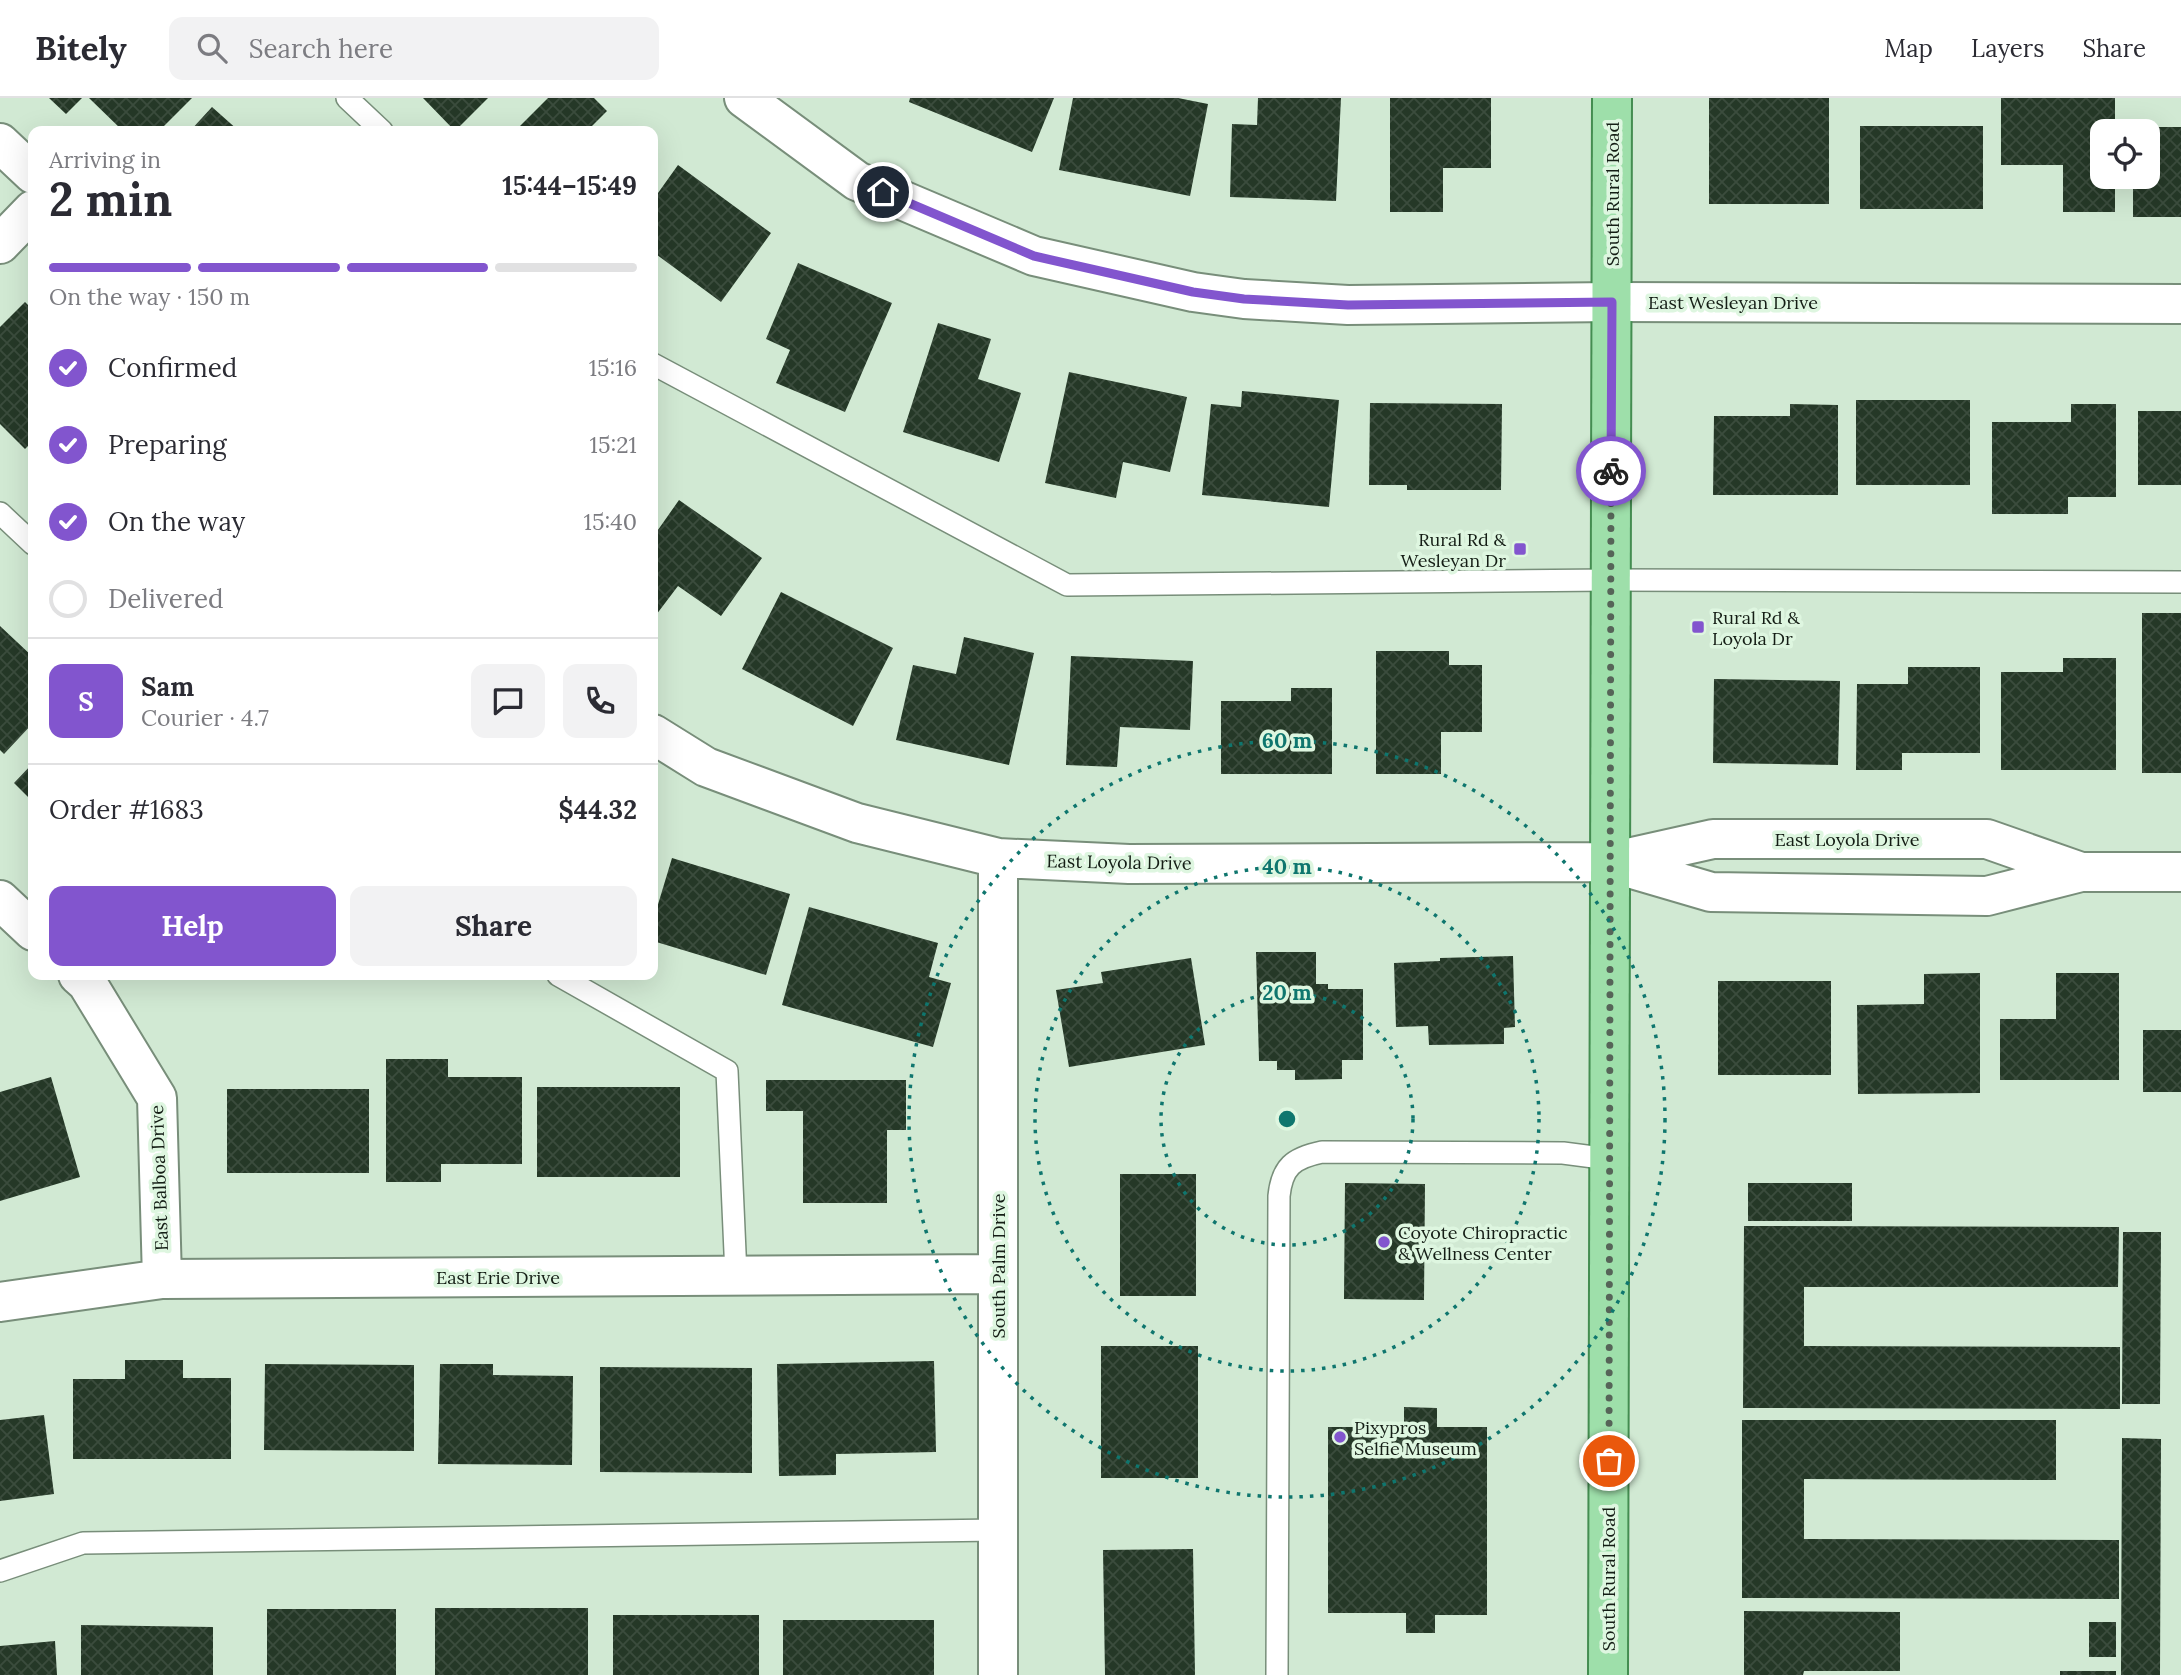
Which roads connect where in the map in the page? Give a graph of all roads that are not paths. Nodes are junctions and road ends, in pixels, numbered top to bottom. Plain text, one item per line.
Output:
1 (347, 98) edge
2 (744, 98) edge
3 (1612, 98) edge
4 (377, 126) edge
5 (0, 143) edge
6 (28, 169) edge
7 (28, 215) edge
8 (0, 244) edge
9 (1612, 302) junction
10 (2181, 304) edge
11 (658, 367) edge
12 (0, 513) edge
13 (28, 539) edge
14 (1610, 580) junction
15 (2181, 582) edge
16 (658, 737) edge
17 (998, 858) junction
18 (1610, 862) junction
19 (2081, 872) junction
20 (2181, 872) edge
21 (0, 900) edge
22 (28, 927) edge
23 (84, 980) edge
24 (567, 980) edge
25 (1609, 1159) junction
26 (998, 1274) junction
27 (736, 1275) junction
28 (162, 1279) junction
29 (0, 1302) edge
30 (998, 1530) junction
31 (0, 1570) edge
32 (998, 1675) edge
33 (1277, 1675) edge
34 (1608, 1675) edge

1 - 4 lane
2 - 9 street, East Wesleyan Drive
3 - 9 main road, South Rural Road
5 - 6 street
7 - 8 street
9 - 10 street, East Wesleyan Drive
9 - 14 main road, South Rural Road
11 - 14 lane
12 - 13 lane
14 - 15 lane
14 - 18 main road, South Rural Road
16 - 17 street, East Loyola Drive
17 - 18 street, East Loyola Drive
17 - 26 street, South Palm Drive
18 - 19 street, East Loyola Drive
18 - 19 street, East Loyola Drive
18 - 25 main road, South Rural Road
19 - 20 street, East Loyola Drive
21 - 22 street
23 - 28 street, East Balboa Drive
24 - 27 lane
25 - 33 lane
25 - 34 main road, South Rural Road
26 - 27 street, East Erie Drive
26 - 30 street, South Palm Drive
27 - 28 street, East Erie Drive
28 - 29 street, East Erie Drive
30 - 31 lane
30 - 32 street, South Palm Drive

